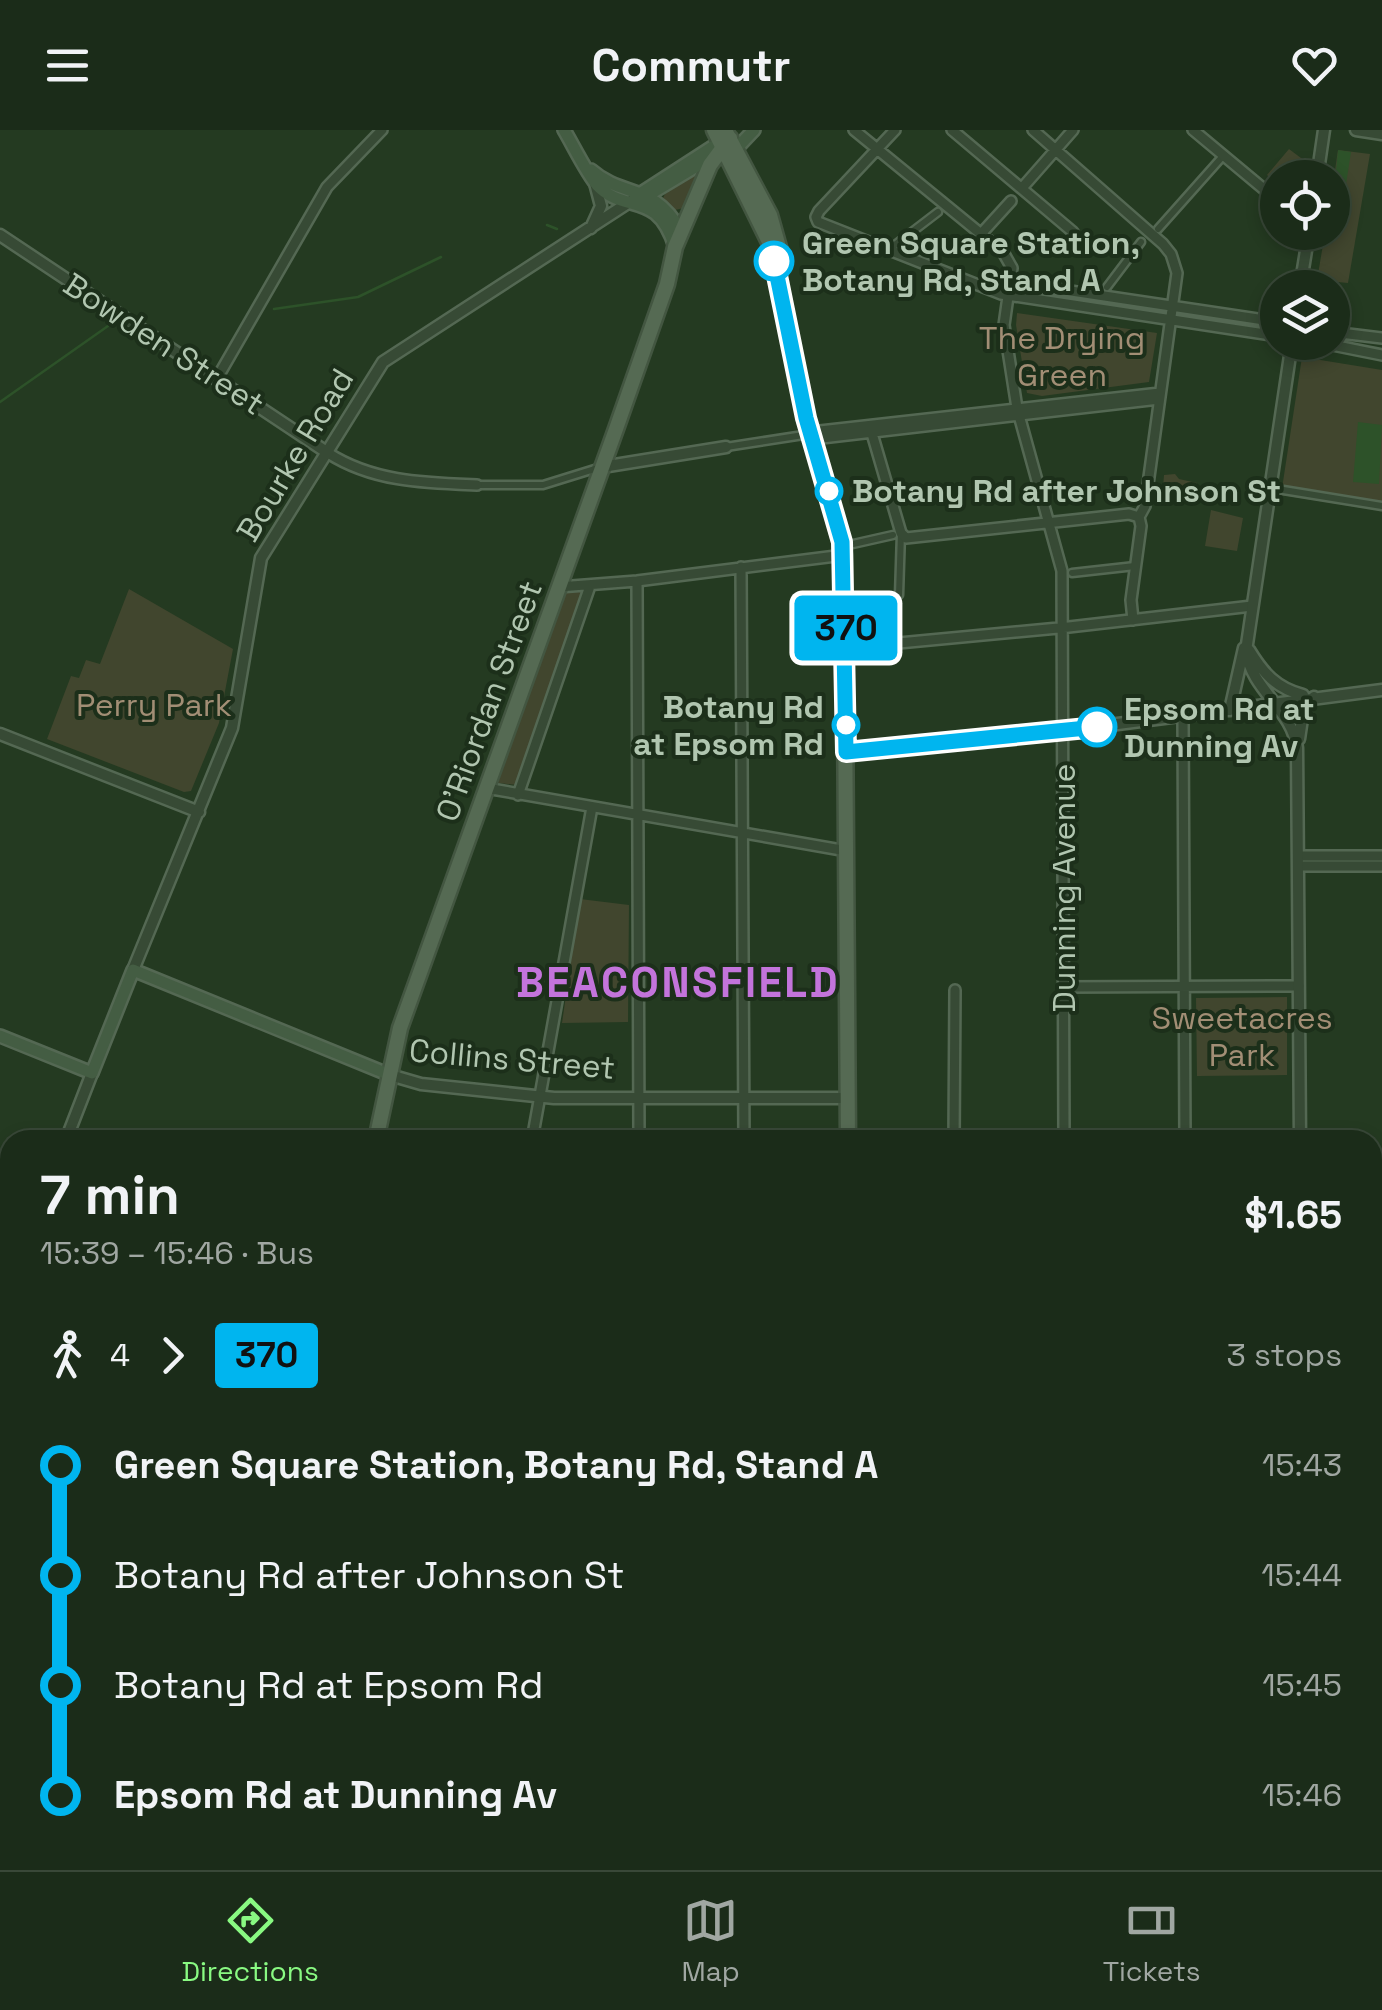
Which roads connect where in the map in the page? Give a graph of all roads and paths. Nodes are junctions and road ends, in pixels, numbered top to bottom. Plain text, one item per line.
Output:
1 (382, 130) edge
2 (564, 130) edge
3 (754, 130) edge
4 (854, 130) edge
5 (895, 130) edge
6 (952, 130) edge
7 (1034, 130) edge
8 (1072, 130) edge
9 (1194, 130) edge
10 (1324, 130) edge
11 (1356, 130) edge
12 (1382, 134) edge
13 (725, 143) edge
14 (876, 149) junction
15 (1056, 149) junction
16 (1223, 156) junction
17 (1320, 160) edge
18 (588, 167) junction
19 (594, 180) junction
20 (1260, 186) edge
21 (1022, 188) junction
22 (640, 197) junction
23 (1010, 201) dead end
24 (938, 212) dead end
25 (590, 228) junction
26 (1158, 229) dead end
27 (681, 232) junction
28 (1073, 232) dead end
29 (0, 235) edge
30 (980, 235) junction
31 (1141, 242) dead end
32 (679, 248) junction
33 (891, 248) junction
34 (1010, 282) junction
35 (1107, 286) dead end
36 (1008, 295) junction
37 (1174, 306) junction
38 (1260, 319) edge
39 (1173, 320) junction
40 (1260, 333) edge
41 (1350, 334) edge
42 (1382, 338) edge
43 (1350, 349) edge
44 (1382, 355) edge
45 (1289, 360) edge
46 (216, 380) junction
47 (1160, 396) junction
48 (1018, 411) junction
49 (871, 430) junction
50 (812, 435) junction
51 (726, 447) joint
52 (328, 452) junction
53 (602, 467) junction
54 (477, 485) joint
55 (1271, 488) junction
56 (1382, 506) edge
57 (1139, 518) junction
58 (1051, 523) junction
59 (897, 534) junction
60 (849, 549) junction
61 (1137, 566) junction
62 (741, 567) junction
63 (1067, 574) junction
64 (637, 581) junction
65 (590, 586) junction
66 (559, 587) junction
67 (899, 595) dead end
68 (1252, 606) junction
69 (1133, 620) junction
70 (1062, 628) junction
71 (1248, 633) junction
72 (1246, 646) junction
73 (846, 658) junction
74 (1382, 690) edge
75 (1314, 697) junction
76 (1273, 703) junction
77 (1230, 710) junction
78 (1183, 716) junction
79 (1064, 732) junction
80 (0, 734) edge
81 (846, 752) junction
82 (1297, 755) junction
83 (486, 788) junction
84 (518, 795) junction
85 (592, 807) junction
86 (199, 812) junction
87 (639, 814) junction
88 (744, 833) junction
89 (848, 851) junction
90 (1340, 856) junction
91 (1382, 856) edge
92 (1298, 861) junction
93 (1355, 866) junction
94 (1382, 866) edge
95 (133, 970) junction
96 (1299, 986) junction
97 (1184, 987) junction
98 (1064, 988) junction
99 (955, 990) dead end
100 (0, 1036) edge
101 (92, 1073) junction
102 (390, 1075) junction
103 (540, 1096) junction
104 (639, 1098) junction
105 (744, 1098) junction
106 (848, 1098) junction
107 (70, 1130) edge
108 (378, 1130) edge
109 (534, 1130) edge
110 (639, 1130) edge
111 (744, 1130) edge
112 (848, 1130) edge
113 (954, 1130) edge
114 (1064, 1130) edge
115 (1184, 1130) edge
116 (1300, 1130) edge

1 - 46 street
2 - 18 main road
3 - 13 main road, Bourke Road
4 - 14 street
5 - 14 street
6 - 21 street
7 - 15 street
8 - 15 street
9 - 16 street
10 - 17 street
11 - 12 street
13 - 22 main road, Bourke Road
13 - 27 main road
13 - 32 main road, O'Riordan Street
13 - 50 main road
14 - 30 street
14 - 33 street
15 - 21 street
15 - 37 street
16 - 20 street
16 - 26 street
18 - 19 main road
18 - 22 main road
19 - 22 main road
19 - 25 street
21 - 28 street
22 - 25 street, Bourke Road
22 - 27 main road
22 - 32 main road
23 - 30 street
24 - 33 street
25 - 52 street, Bourke Road
27 - 32 main road, O'Riordan Street
29 - 46 street, Bowden Street
30 - 34 street
31 - 35 street
32 - 53 main road, O'Riordan Street
33 - 36 street
34 - 36 street, Dunning Avenue
34 - 37 street
36 - 39 street
36 - 48 street, Dunning Avenue
37 - 38 street
37 - 39 street
39 - 40 street
39 - 47 street
41 - 42 street
43 - 44 street
45 - 55 street
46 - 52 street, Bowden Street
47 - 48 street
47 - 57 street
48 - 49 street
48 - 50 street
48 - 58 street, Dunning Avenue
49 - 50 street
49 - 59 street
50 - 51 street
50 - 60 main road
51 - 53 street
52 - 54 street
52 - 86 street, Bourke Road
53 - 54 street
53 - 66 main road, O'Riordan Street
55 - 56 street
55 - 68 street
57 - 58 street
57 - 61 street
58 - 59 street
58 - 63 street, Dunning Avenue
59 - 60 street
59 - 67 street
60 - 62 street
60 - 73 main road
61 - 63 street
61 - 69 street
62 - 64 street
62 - 88 street
63 - 70 street, Dunning Avenue
64 - 65 street
64 - 87 street
65 - 66 street
65 - 84 street
66 - 83 main road, O'Riordan Street
68 - 69 street
68 - 71 street
69 - 70 street
70 - 73 street
70 - 79 street, Dunning Avenue
71 - 72 street
71 - 77 street
72 - 75 street
72 - 76 street
73 - 81 main road
74 - 75 street
75 - 76 street
75 - 82 street
76 - 77 street
76 - 82 street
77 - 78 street
78 - 79 street
78 - 97 street
79 - 81 street
79 - 98 street, Dunning Avenue
80 - 86 street
81 - 89 main road
82 - 92 street
83 - 84 street
83 - 102 main road, O'Riordan Street
84 - 85 street
85 - 87 street
85 - 103 street
86 - 95 street, Bourke Road
87 - 88 street
87 - 104 street
88 - 89 street
88 - 105 street
89 - 106 main road
90 - 91 street
90 - 92 street
90 - 93 street
92 - 93 street
92 - 96 street
93 - 94 street
95 - 101 main road, Bourke Road
95 - 102 main road, Collins Street
96 - 97 street
96 - 116 street
97 - 98 street
97 - 115 street
98 - 114 street, Dunning Avenue
99 - 113 street
100 - 101 main road
101 - 107 street, Bourke Road
102 - 103 street, Collins Street
102 - 108 main road, O'Riordan Street
103 - 104 street, Collins Street
103 - 109 street
104 - 105 street, Collins Street
104 - 110 street
105 - 106 street, Collins Street
105 - 111 street
106 - 112 main road

